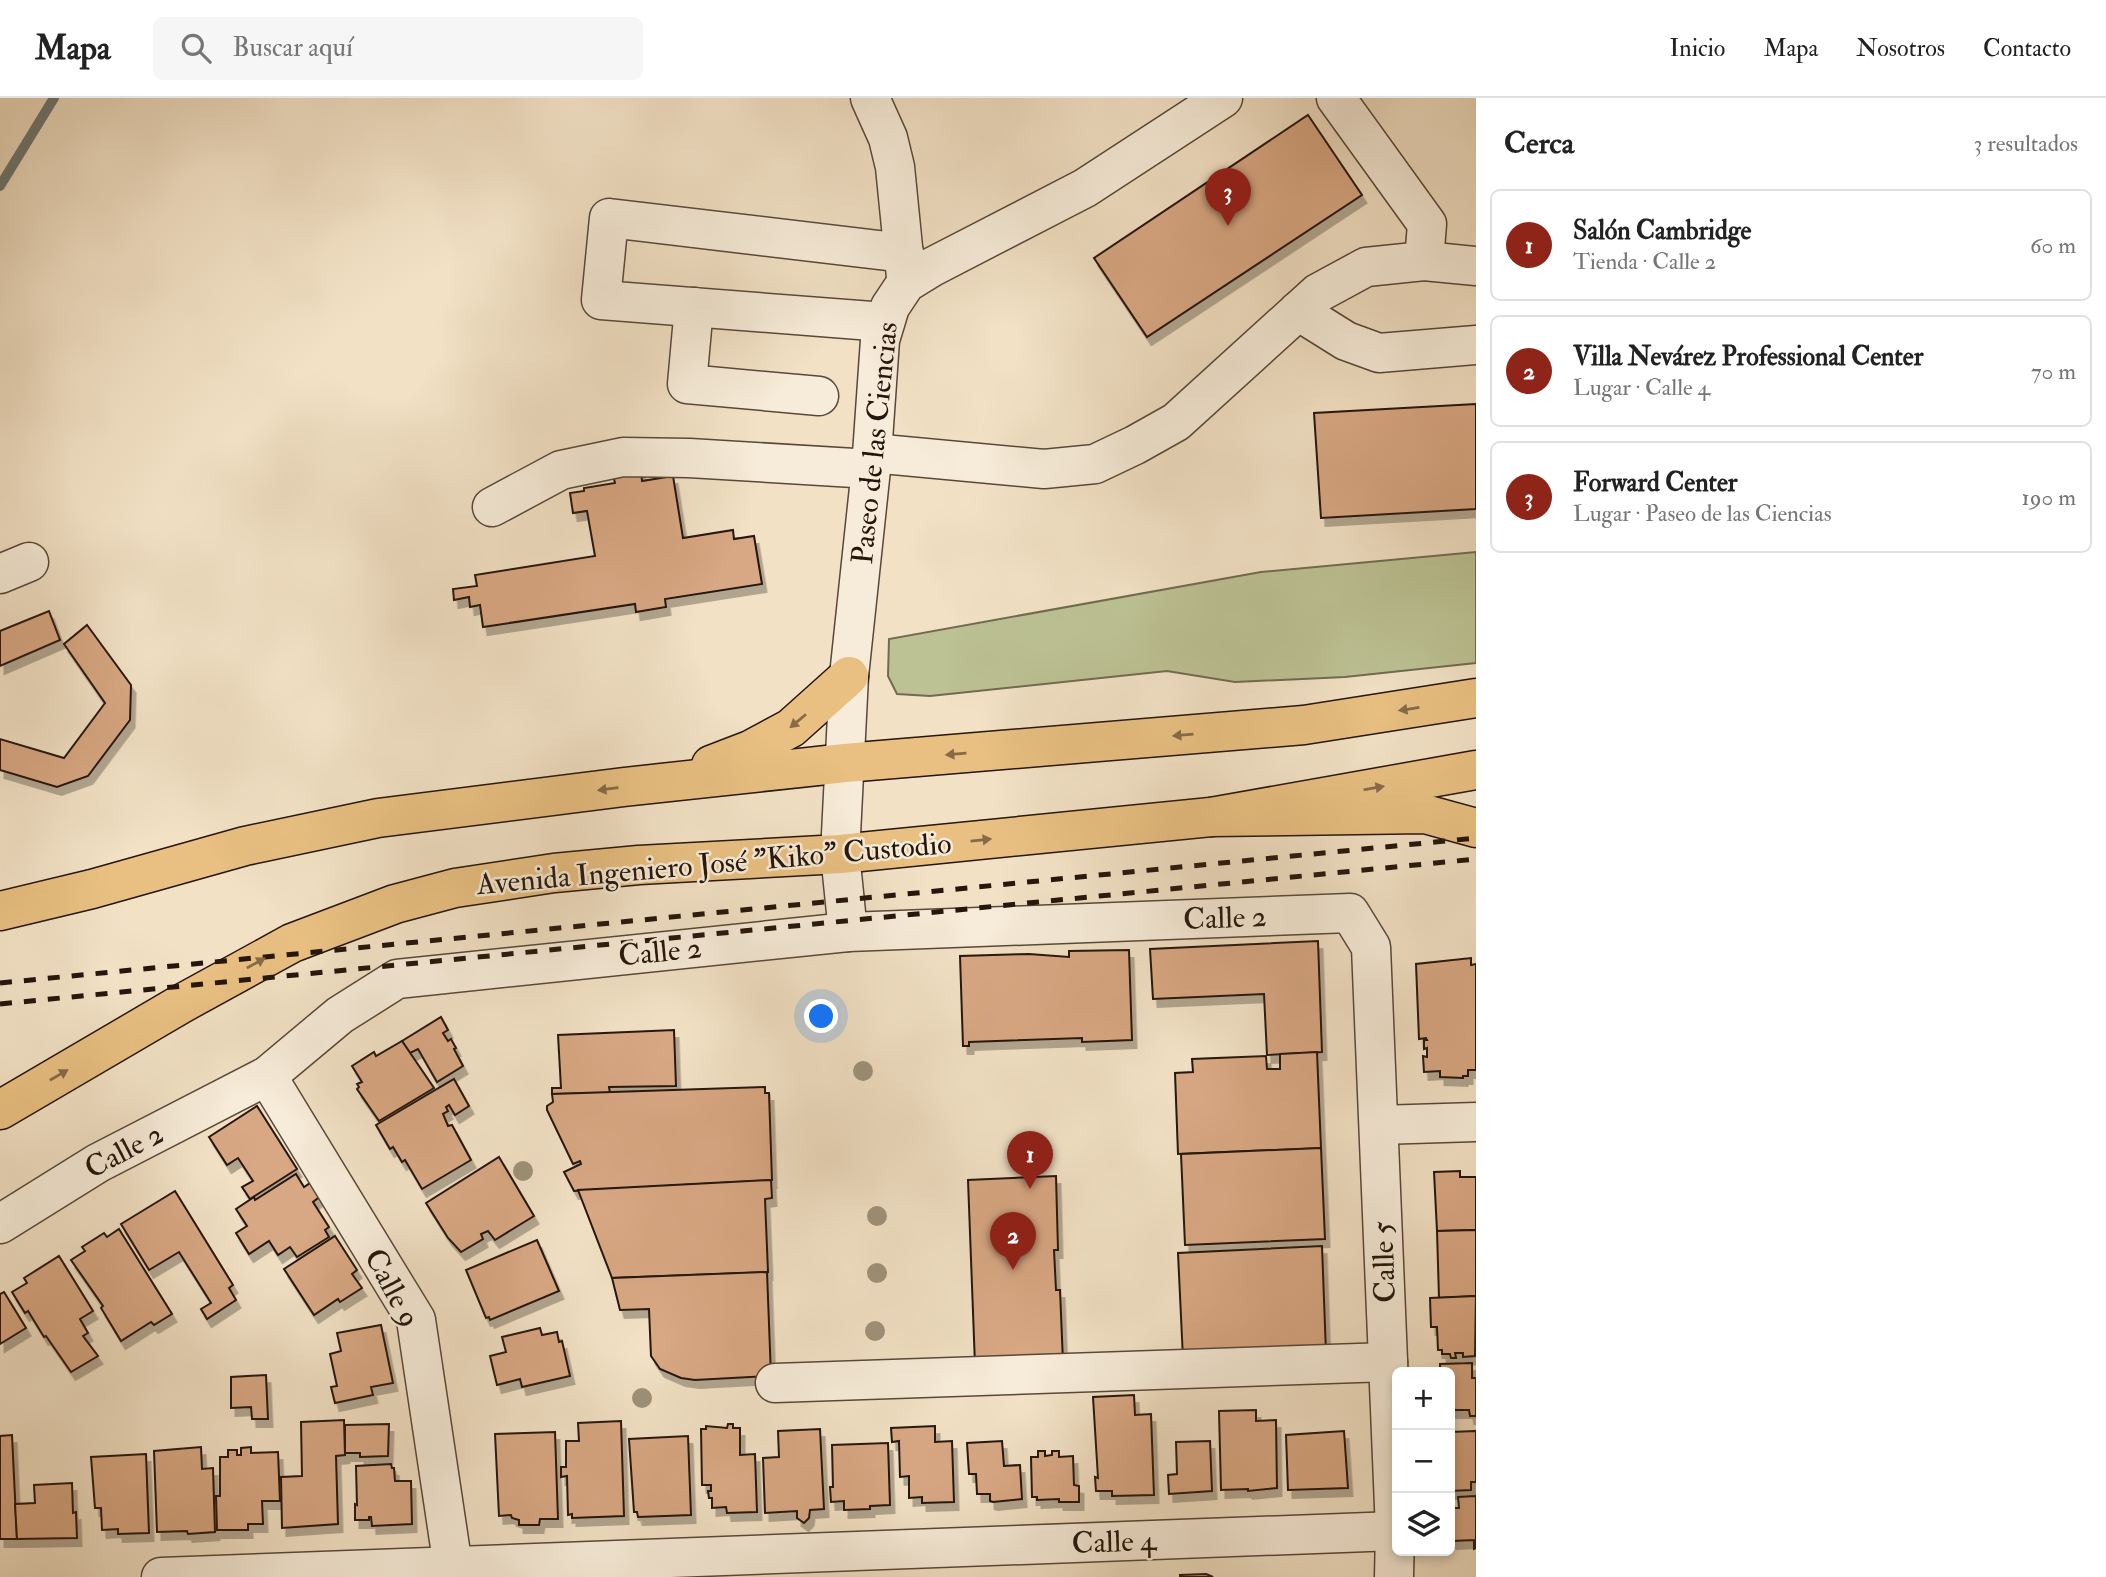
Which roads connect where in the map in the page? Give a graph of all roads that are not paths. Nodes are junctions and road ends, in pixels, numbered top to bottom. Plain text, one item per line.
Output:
1 (870, 98) edge
2 (1223, 98) edge
3 (1336, 98) edge
4 (1424, 261) junction
5 (1476, 266) edge
6 (905, 268) junction
7 (694, 307) junction
8 (1298, 311) junction
9 (885, 322) junction
10 (1476, 345) edge
11 (819, 397) dead end
12 (871, 461) junction
13 (492, 506) dead end
14 (849, 677) junction
15 (1476, 698) edge
16 (845, 763) junction
17 (1476, 770) edge
18 (663, 783) junction
19 (1210, 817) junction
20 (1476, 828) edge
21 (840, 855) junction
22 (0, 911) edge
23 (848, 932) junction
24 (1371, 947) joint
25 (267, 1076) junction
26 (0, 1111) edge
27 (1476, 1122) edge
28 (1378, 1125) junction
29 (0, 1224) edge
30 (1388, 1362) junction
31 (775, 1382) dead end
32 (1393, 1493) edge
33 (1392, 1531) edge
34 (1394, 1556) edge
35 (1019, 1561) edge
36 (453, 1567) junction
37 (161, 1577) edge
38 (1394, 1577) edge

1 - 6 street
2 - 6 street, Paseo de las Ciencias
3 - 4 street
4 - 5 street
4 - 8 street
6 - 7 street
6 - 9 street, Paseo de las Ciencias
7 - 9 street
7 - 11 street
8 - 10 street
8 - 12 street
9 - 12 street, Paseo de las Ciencias
12 - 13 street
12 - 14 street, Paseo de las Ciencias
14 - 16 street, Paseo de las Ciencias
14 -> 18 main road
15 -> 16 main road
16 - 18 main road
16 - 21 street, Paseo de las Ciencias
19 -> 17 main road, Avenida Ingeniero José "Kiko" Custodio
18 -> 22 main road
19 - 20 main road
21 -> 19 main road, Avenida Ingeniero José "Kiko" Custodio
21 - 23 street, Paseo de las Ciencias
26 -> 21 main road, Avenida Ingeniero José "Kiko" Custodio
23 - 24 street, Calle 2
23 - 25 street, Calle 2
24 - 28 street, Calle 5
25 - 29 street, Calle 2
25 - 36 street, Calle 9
27 - 28 street
28 - 30 street, Calle 5
30 - 31 street
30 - 32 street, Calle 5
33 - 35 street, Calle 4
34 - 38 street, Calle 5
35 - 36 street, Calle 4
36 - 37 street, Calle 4

